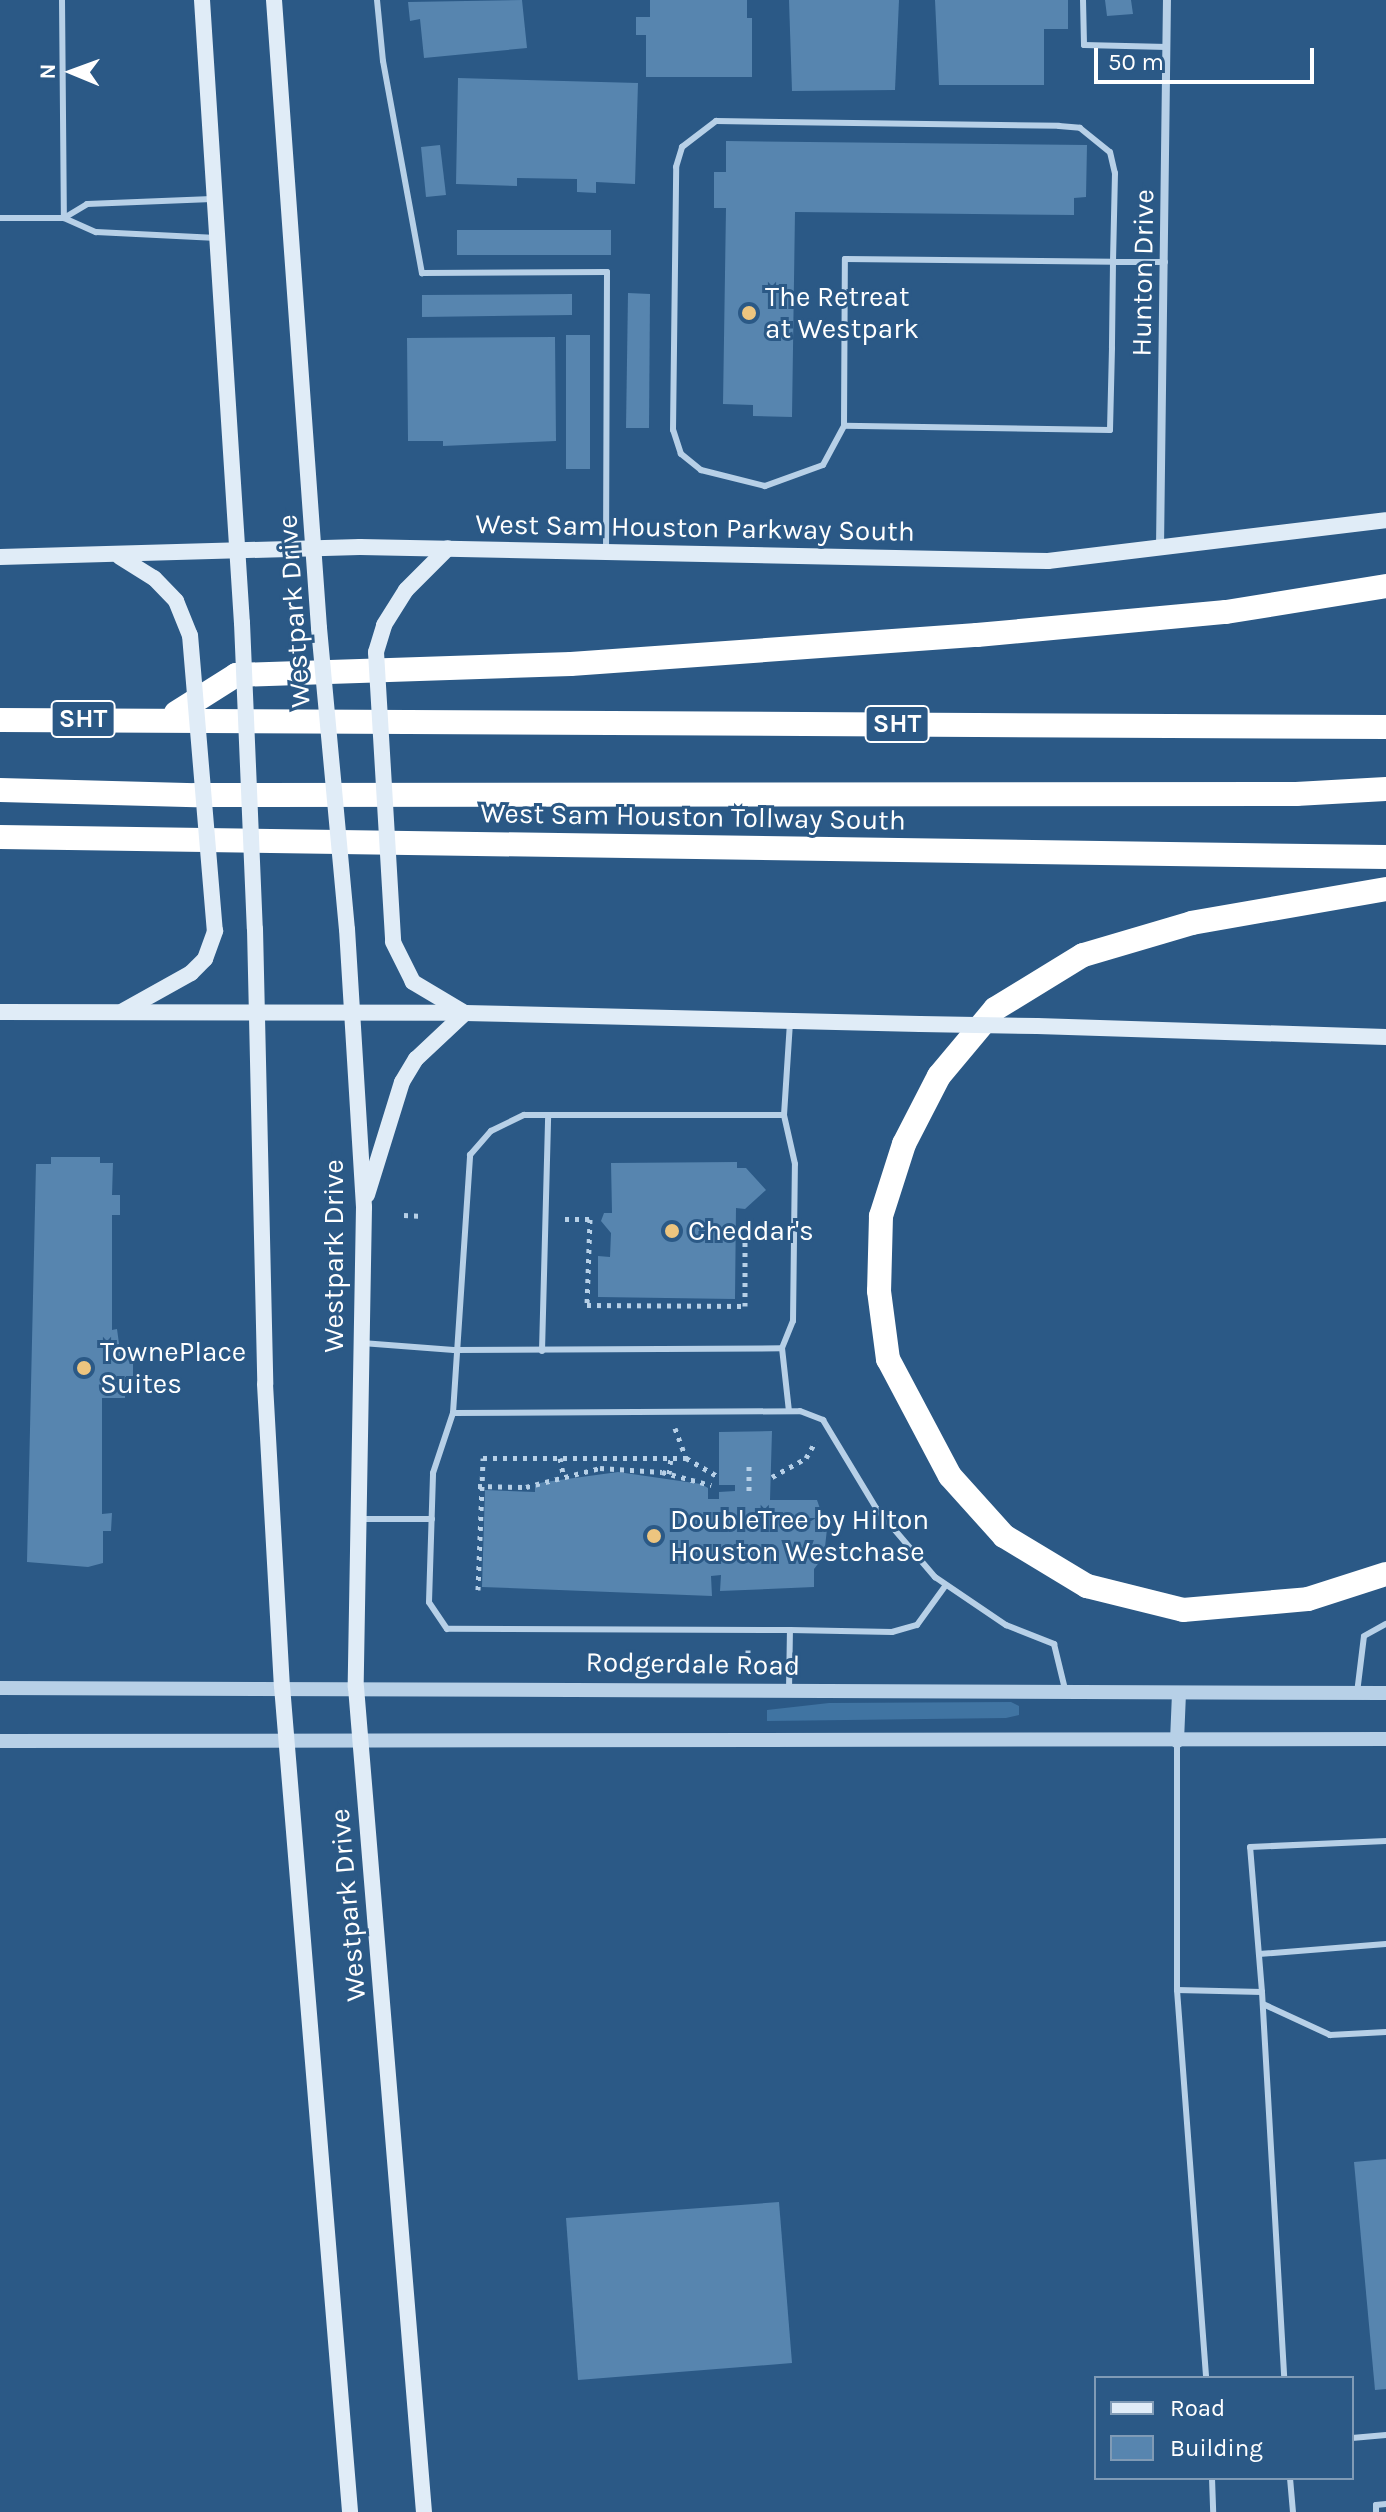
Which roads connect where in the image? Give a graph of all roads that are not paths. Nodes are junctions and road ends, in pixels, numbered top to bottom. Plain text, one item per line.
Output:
1 (62, 0) edge
2 (202, 0) edge
3 (274, 0) edge
4 (377, 0) edge
5 (1083, 0) edge
6 (1167, 0) edge
7 (1167, 47) junction
8 (214, 199) junction
9 (0, 218) edge
10 (64, 218) junction
11 (217, 238) junction
12 (1113, 262) junction
13 (1165, 262) junction
14 (844, 426) junction
15 (1386, 520) edge
16 (316, 547) junction
17 (448, 548) junction
18 (1160, 548) junction
19 (237, 549) junction
20 (606, 555) junction
21 (0, 557) edge
22 (120, 557) junction
23 (1386, 586) edge
24 (165, 719) junction
25 (0, 720) edge
26 (1386, 727) edge
27 (1386, 789) edge
28 (0, 790) edge
29 (0, 837) edge
30 (1386, 857) edge
31 (1386, 889) edge
32 (0, 1012) edge
33 (121, 1012) junction
34 (465, 1013) junction
35 (351, 1014) junction
36 (259, 1015) junction
37 (790, 1021) junction
38 (1386, 1037) edge
39 (548, 1115) junction
40 (784, 1115) junction
41 (364, 1207) junction
42 (361, 1343) junction
43 (782, 1348) junction
44 (454, 1350) junction
45 (542, 1351) junction
46 (789, 1411) junction
47 (453, 1413) junction
48 (358, 1519) junction
49 (432, 1519) junction
50 (1386, 1574) edge
51 (946, 1585) junction
52 (1386, 1624) edge
53 (790, 1630) junction
54 (282, 1686) junction
55 (356, 1687) junction
56 (0, 1688) edge
57 (789, 1691) junction
58 (1066, 1693) junction
59 (1179, 1693) junction
60 (1357, 1693) junction
61 (1386, 1693) edge
62 (1386, 1739) edge
63 (0, 1741) edge
64 (286, 1741) junction
65 (1177, 1741) junction
66 (361, 1743) junction
67 (1386, 1841) edge
68 (1386, 1944) edge
69 (1259, 1954) junction
70 (1177, 1990) junction
71 (1262, 1992) junction
72 (1263, 2004) junction
73 (1386, 2032) edge
74 (1206, 2376) edge
75 (1284, 2376) edge
76 (1386, 2435) edge
77 (1354, 2438) edge
78 (1212, 2480) edge
79 (1290, 2480) edge
80 (1386, 2504) edge
81 (350, 2512) edge
82 (424, 2512) edge
83 (1213, 2512) edge
84 (1293, 2512) edge
85 (1376, 2512) edge

1 - 10 lane
2 - 8 main road, Westpark Drive
3 - 16 main road, Westpark Drive
4 - 20 lane
5 - 7 lane
6 - 7 street, Hunton Drive
7 - 13 street, Hunton Drive
8 - 10 lane
8 - 11 main road, Westpark Drive
9 - 10 lane
10 - 11 lane
11 - 19 main road, Westpark Drive
12 - 13 lane
12 - 14 lane
12 - 14 lane
12 - 14 lane
13 - 18 street, Hunton Drive
15 - 18 main road, West Sam Houston Parkway South
16 - 17 main road, West Sam Houston Parkway South
16 - 19 main road, West Sam Houston Parkway South
16 - 35 main road, Westpark Drive, bridge
17 - 20 main road, West Sam Houston Parkway South
17 - 34 main road, bridge
18 - 20 main road, West Sam Houston Parkway South
19 - 22 main road, West Sam Houston Parkway South
19 - 36 main road, Westpark Drive, bridge
21 - 22 main road, West Sam Houston Parkway South
22 - 33 main road, bridge
23 - 24 highway
24 - 25 highway, SHT
24 - 26 highway, SHT
27 - 28 highway
29 - 30 highway, West Sam Houston Tollway South
31 - 50 highway
32 - 33 main road
33 - 36 main road
34 - 35 main road
34 - 37 main road
34 - 41 main road
35 - 36 main road
35 - 41 main road, Westpark Drive
36 - 54 main road, Westpark Drive
37 - 38 main road, bridge
37 - 40 lane
39 - 40 lane
39 - 44 lane
39 - 45 lane
40 - 43 lane
41 - 42 main road, Westpark Drive
42 - 44 lane
42 - 48 main road, Westpark Drive
43 - 45 lane
43 - 46 lane
44 - 45 lane
44 - 47 lane
46 - 47 lane
46 - 51 lane
47 - 49 lane
48 - 49 lane
48 - 55 main road, Westpark Drive
49 - 53 lane
51 - 53 lane
51 - 58 lane
52 - 60 lane
53 - 57 lane
54 - 55 street, Rodgerdale Road
54 - 56 street, Rodgerdale Road
54 - 64 main road, Westpark Drive
55 - 57 street, Rodgerdale Road
55 - 66 main road, Westpark Drive
57 - 58 street, Rodgerdale Road
58 - 59 street, Rodgerdale Road
59 - 60 street, Rodgerdale Road
59 - 65 street
60 - 61 street, Rodgerdale Road
62 - 65 street
63 - 64 street
64 - 66 street
64 - 81 main road, Westpark Drive
65 - 66 street
65 - 70 lane
66 - 82 main road, Westpark Drive
67 - 69 lane
68 - 69 lane
69 - 71 lane
70 - 71 lane
70 - 74 lane
71 - 72 lane
72 - 73 lane
72 - 75 lane
76 - 77 lane
78 - 83 lane
79 - 84 lane
80 - 85 lane

